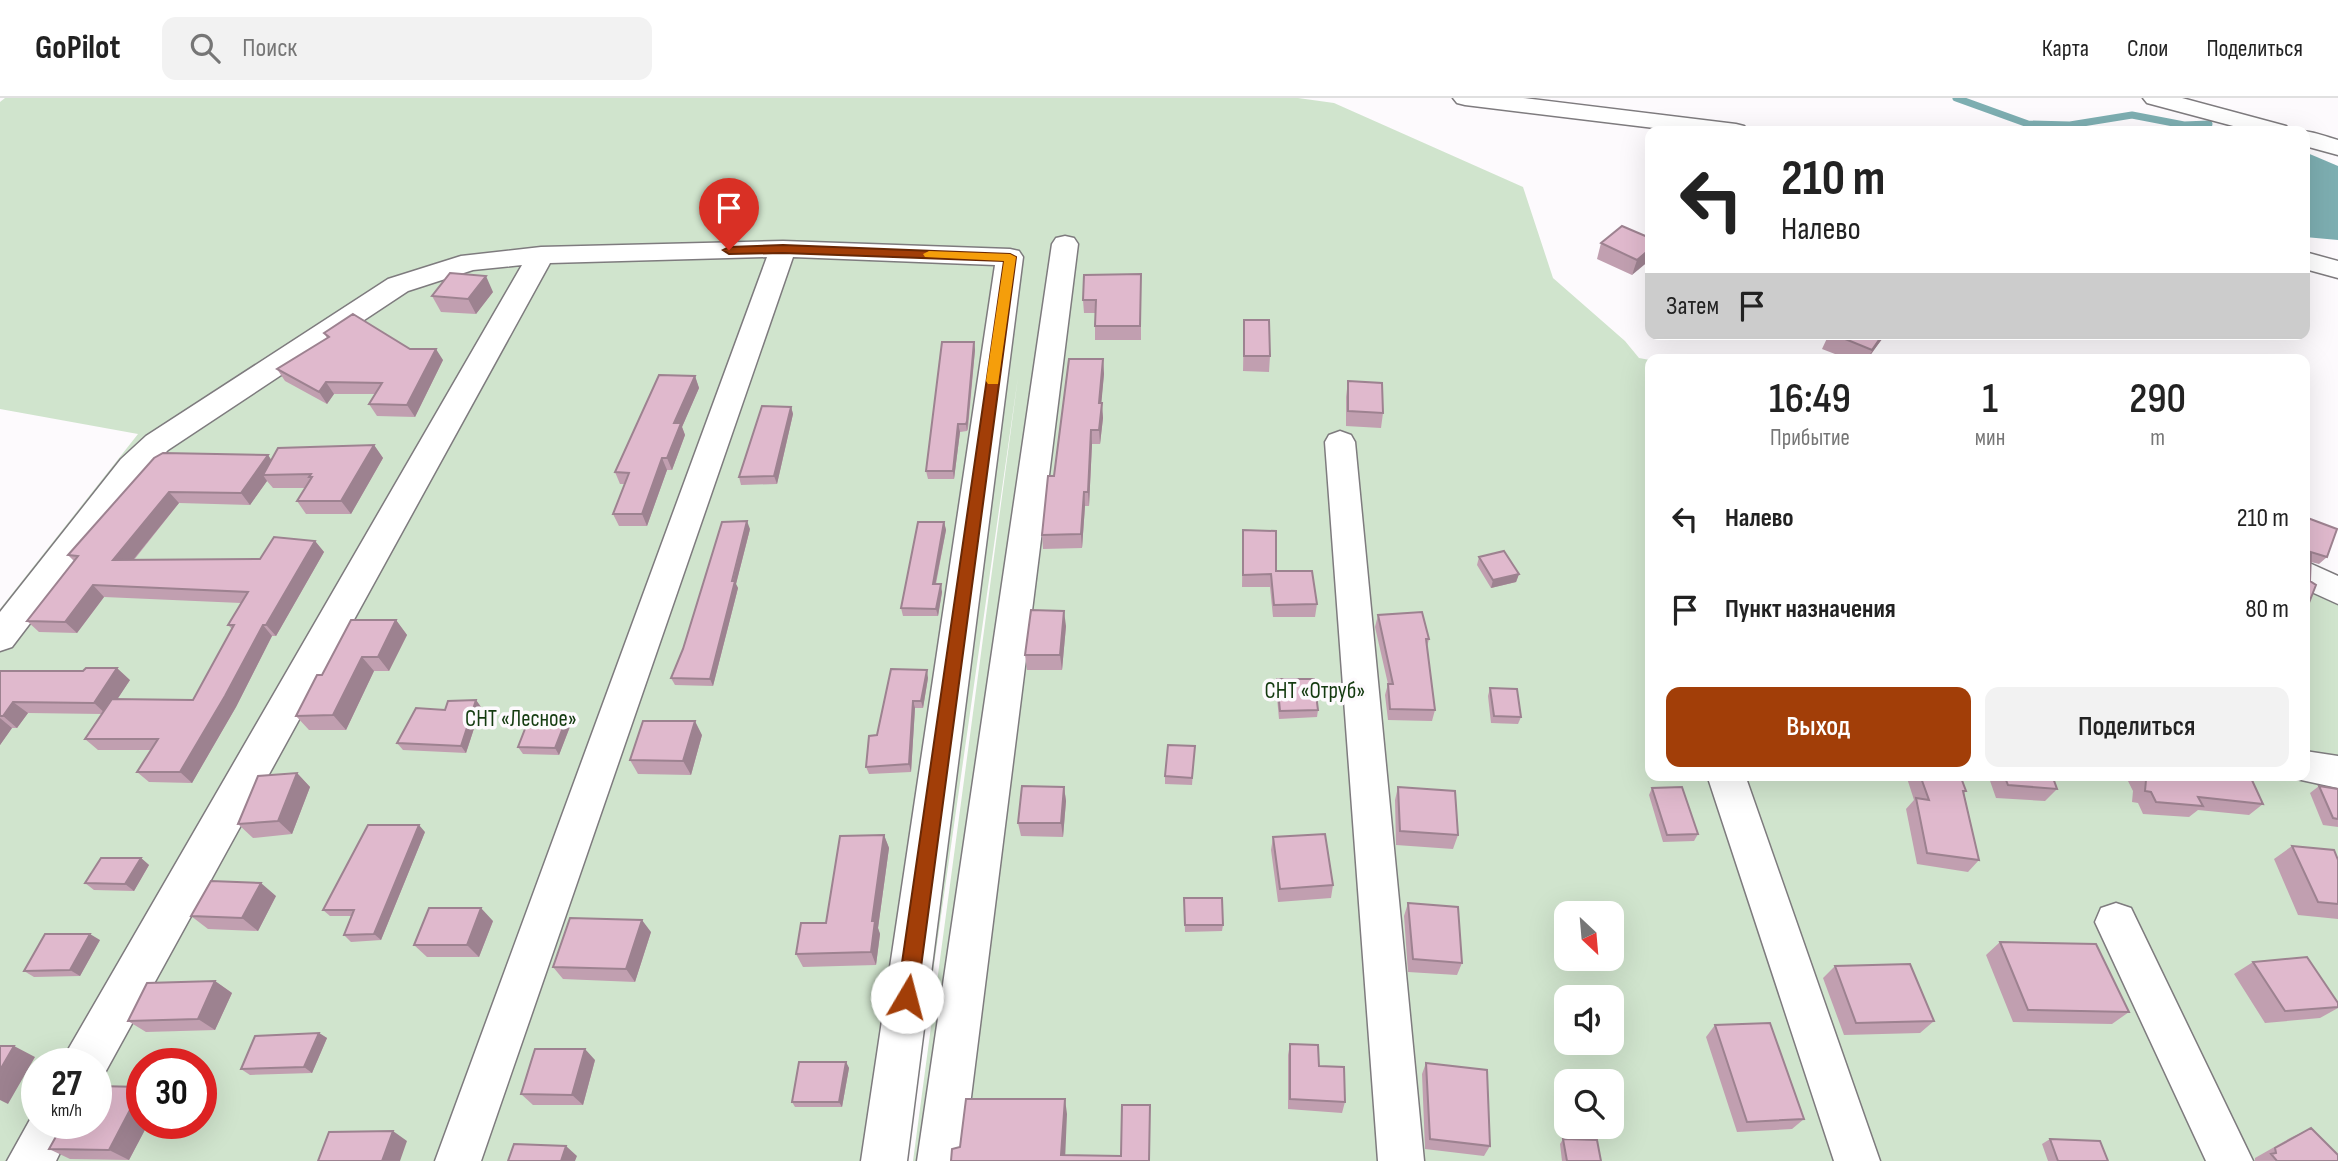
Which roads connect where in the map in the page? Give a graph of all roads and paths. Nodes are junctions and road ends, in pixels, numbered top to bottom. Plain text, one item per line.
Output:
1 (1465, 98) edge
2 (2155, 98) edge
3 (2221, 125) edge
4 (1695, 126) edge
5 (2310, 140) edge
6 (2338, 148) edge
7 (1065, 244) dead end
8 (783, 249) junction
9 (541, 255) junction
10 (2310, 262) edge
11 (2338, 270) edge
12 (1340, 442) dead end
13 (2310, 577) edge
14 (2338, 591) edge
15 (0, 637) edge
16 (2310, 768) edge
17 (2338, 772) edge
18 (1728, 781) edge
19 (2116, 922) dead end
20 (94, 1048) edge
21 (42, 1139) edge
22 (30, 1161) edge
23 (458, 1161) edge
24 (884, 1161) edge
25 (940, 1161) edge
26 (1401, 1161) edge
27 (1857, 1161) edge
28 (2230, 1161) edge

1 - 4 street
2 - 3 street
5 - 6 street
7 - 25 street
8 - 9 street
8 - 23 street
8 - 24 street
9 - 15 street
9 - 20 street
10 - 11 street
12 - 26 street
13 - 14 street
16 - 17 street
18 - 27 street
19 - 28 street
21 - 22 street

